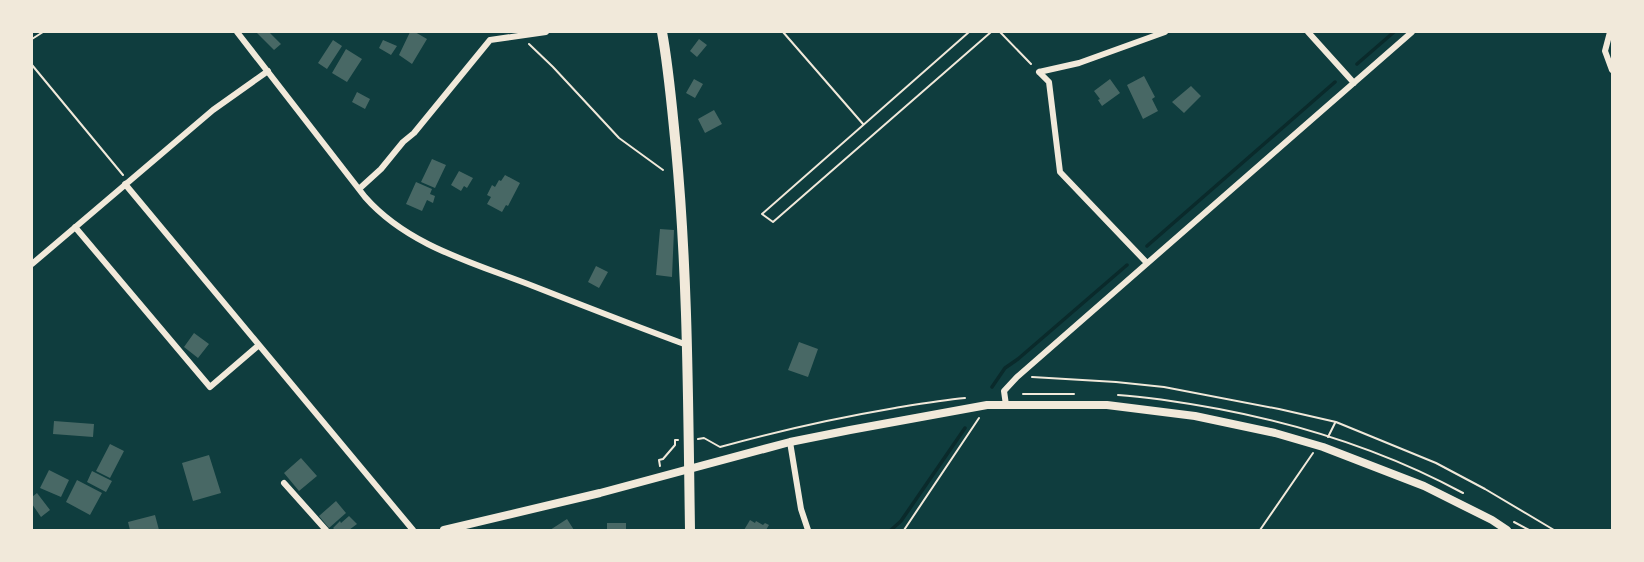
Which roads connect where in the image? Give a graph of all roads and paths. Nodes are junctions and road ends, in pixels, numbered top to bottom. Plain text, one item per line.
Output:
1 (43, 32) edge
2 (237, 32) edge
3 (546, 32) edge
4 (662, 32) edge
5 (783, 32) edge
6 (969, 32) edge
7 (991, 32) edge
8 (1000, 32) edge
9 (1165, 32) edge
10 (1308, 32) edge
11 (1412, 32) edge
12 (1610, 32) edge
13 (521, 36) junction
14 (32, 40) edge
15 (32, 65) edge
16 (1612, 70) edge
17 (268, 71) junction
18 (1040, 72) junction
19 (1354, 83) junction
20 (863, 124) junction
21 (663, 170) dead end
22 (127, 183) junction
23 (359, 189) junction
24 (75, 227) junction
25 (1147, 262) junction
26 (32, 264) edge
27 (259, 345) junction
28 (687, 345) junction
29 (1080, 394) dead end
30 (1005, 395) junction
31 (1119, 395) dead end
32 (969, 397) dead end
33 (987, 405) junction
34 (1006, 405) junction
35 (1336, 422) dead end
36 (1328, 436) junction
37 (697, 439) dead end
38 (675, 440) dead end
39 (790, 442) junction
40 (713, 444) junction
41 (1318, 445) junction
42 (714, 451) dead end
43 (660, 466) dead end
44 (689, 470) junction
45 (284, 483) dead end
46 (1464, 494) dead end
47 (1515, 522) dead end
48 (326, 530) edge
49 (413, 530) edge
50 (444, 530) edge
51 (690, 530) edge
52 (808, 530) edge
53 (904, 530) edge
54 (1260, 530) edge
55 (1507, 530) edge
56 (1529, 530) edge

1 - 14 path
2 - 17 street
3 - 13 street
4 - 28 main road
5 - 20 path
6 - 20 path
7 - 20 path
8 - 18 path
9 - 18 street
10 - 19 street
11 - 19 street
12 - 16 street
13 - 21 path
13 - 23 street
15 - 22 path
17 - 22 street
17 - 23 street
18 - 25 street
19 - 25 street
22 - 24 street
22 - 27 street
23 - 28 street
24 - 26 street
24 - 27 street
25 - 30 street
27 - 49 street
28 - 44 main road
29 - 30 path
30 - 34 street
31 - 36 path
32 - 40 path
33 - 34 street
33 - 39 street
33 - 53 path
34 - 41 street
35 - 36 path
36 - 46 path
37 - 40 path
38 - 43 path
39 - 44 street
39 - 52 street
40 - 42 path
41 - 54 path
41 - 55 street
44 - 50 street
44 - 51 main road
45 - 48 street
47 - 56 path

